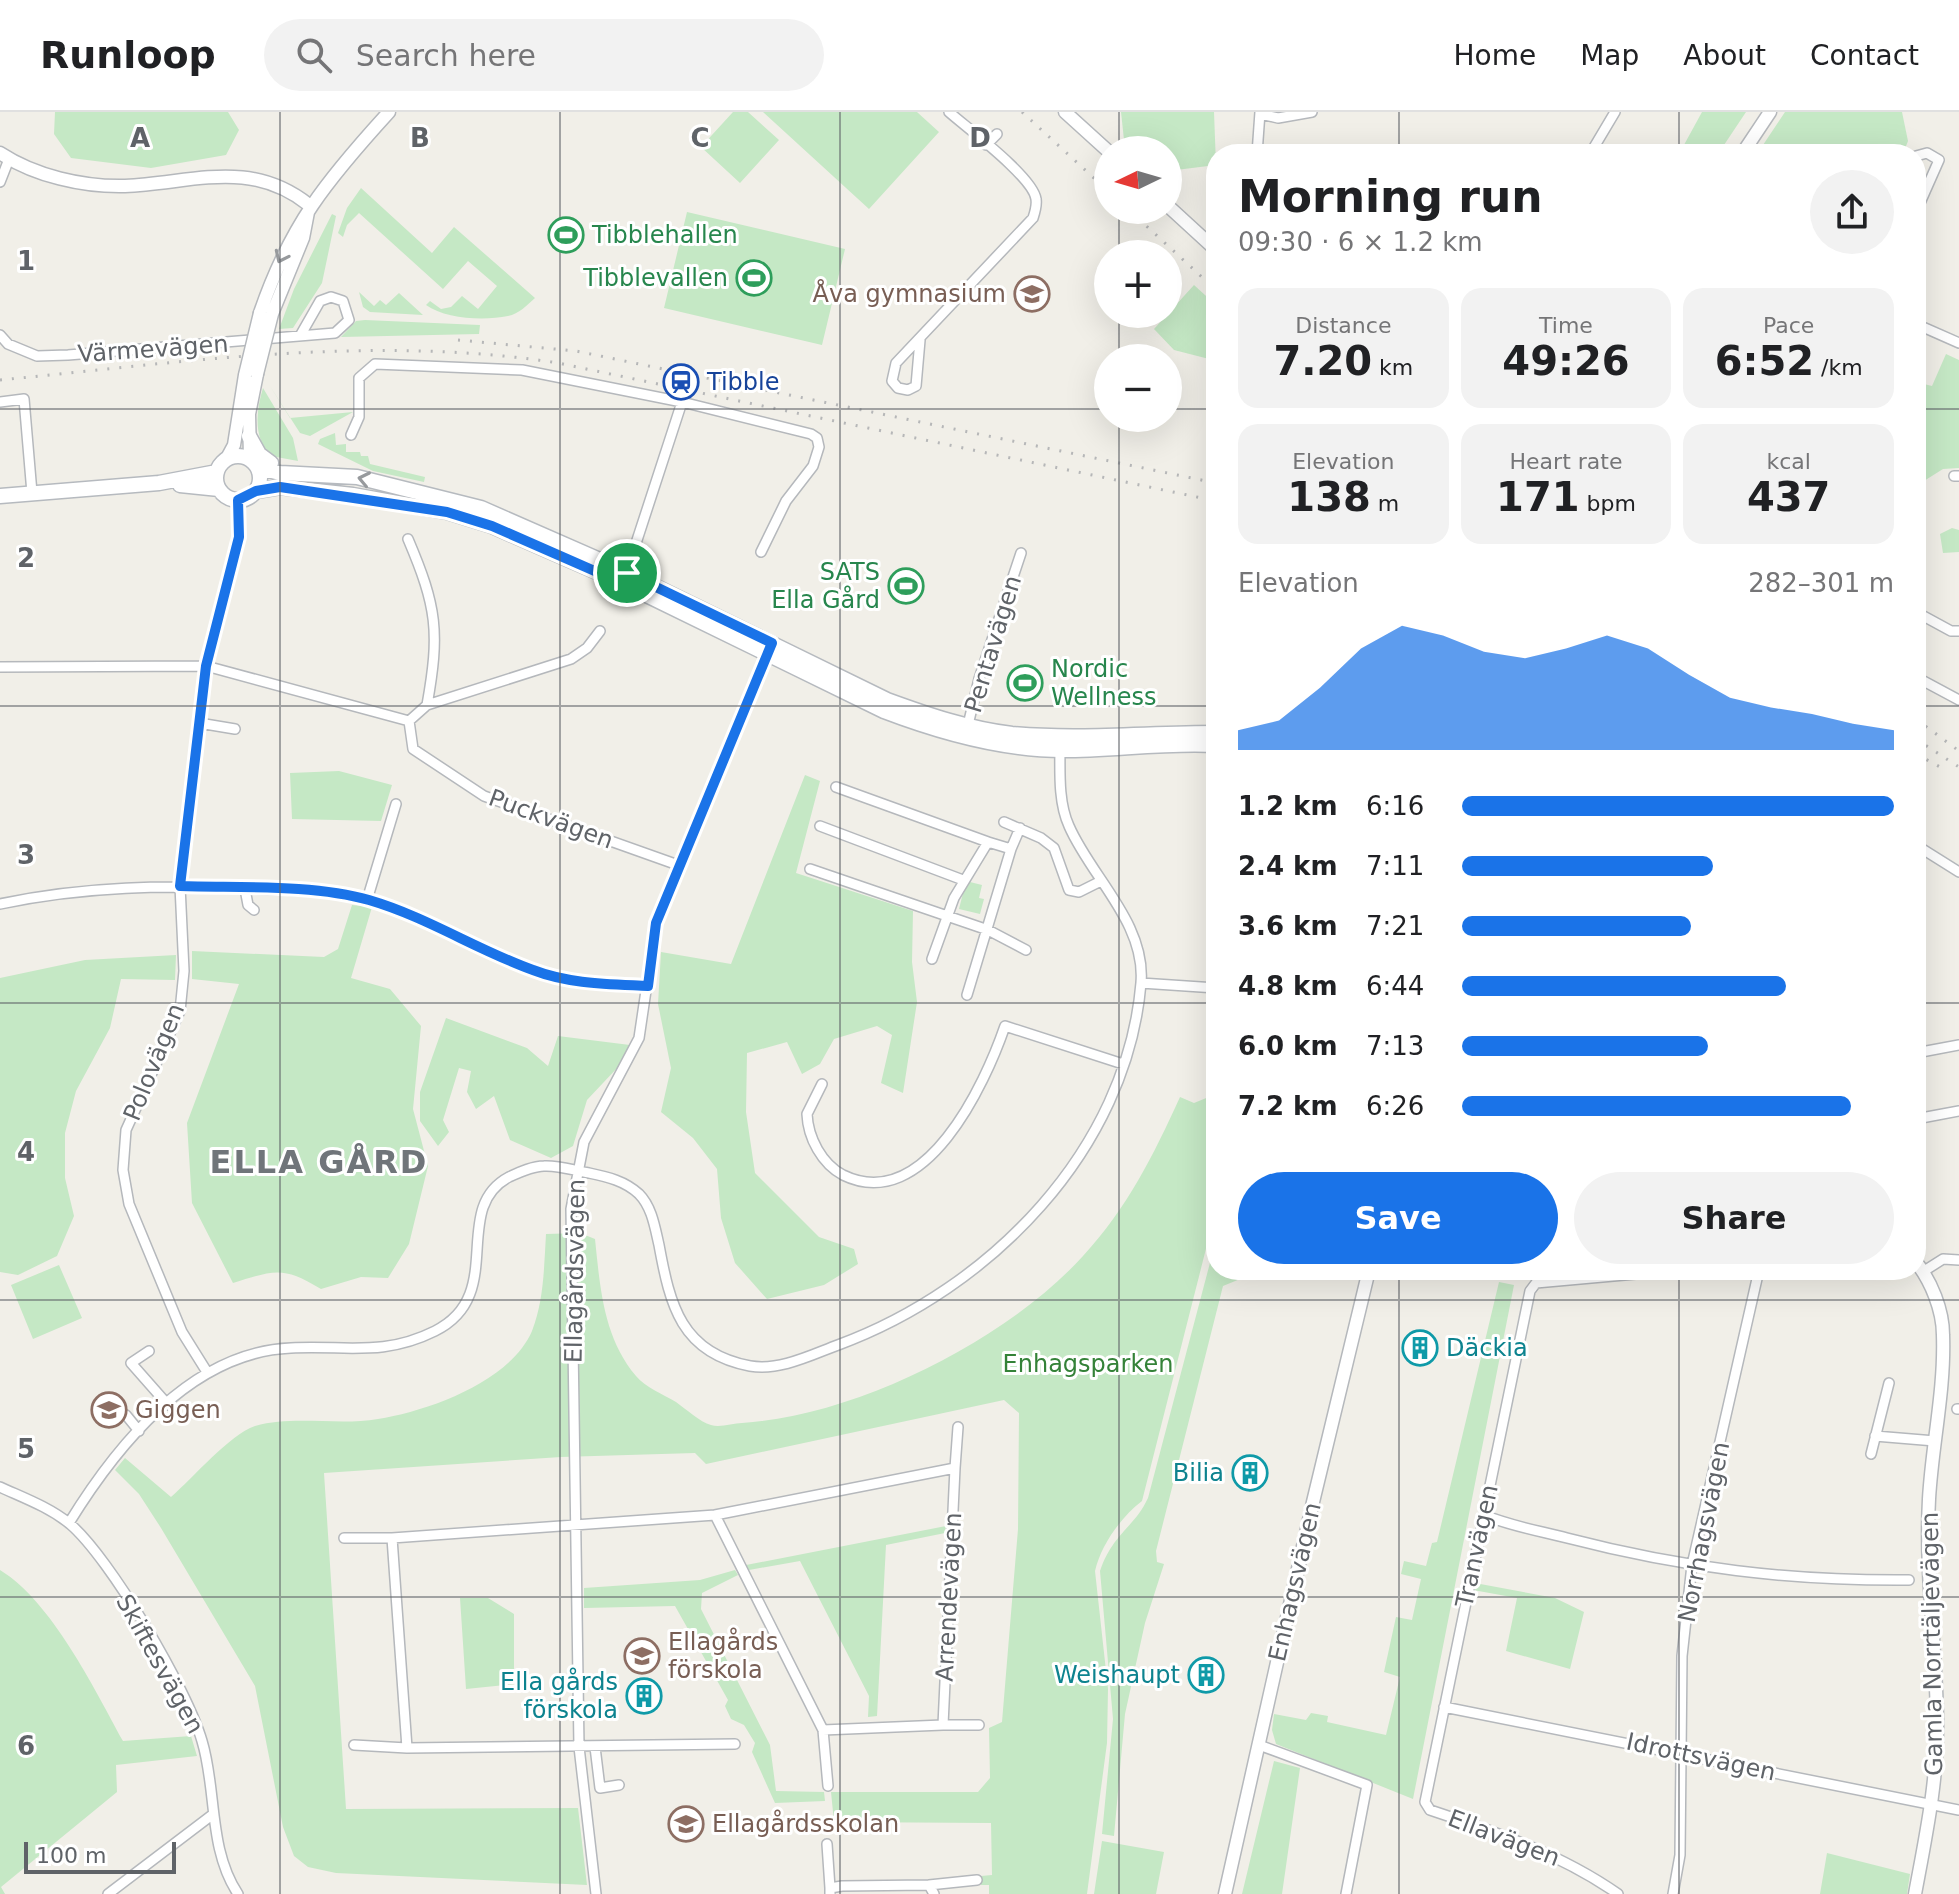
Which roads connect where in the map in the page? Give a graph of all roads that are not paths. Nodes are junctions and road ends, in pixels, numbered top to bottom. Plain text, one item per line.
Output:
1 (389, 112) edge
2 (949, 112) edge
3 (1065, 112) edge
4 (1312, 112) edge
5 (1615, 112) edge
6 (1761, 112) edge
7 (1770, 112) edge
8 (1260, 113) edge
9 (997, 134) dead end
10 (1094, 138) edge
11 (1258, 144) edge
12 (1596, 144) edge
13 (1741, 144) edge
14 (1749, 144) edge
15 (986, 145) junction
16 (1926, 153) edge
17 (4, 156) edge
18 (0, 182) edge
19 (1926, 189) edge
20 (309, 205) junction
21 (1182, 219) edge
22 (1206, 241) edge
23 (1926, 328) edge
24 (0, 335) edge
25 (300, 336) junction
26 (920, 340) junction
27 (1959, 343) edge
28 (4, 346) edge
29 (251, 374) junction
30 (0, 402) edge
31 (682, 402) junction
32 (351, 435) dead end
33 (249, 436) junction
34 (227, 458) junction
35 (254, 463) junction
36 (217, 472) junction
37 (330, 474) junction
38 (159, 483) junction
39 (219, 489) junction
40 (256, 491) junction
41 (32, 493) junction
42 (0, 496) edge
43 (238, 500) junction
44 (408, 539) dead end
45 (761, 552) dead end
46 (1021, 553) dead end
47 (625, 578) junction
48 (1926, 617) edge
49 (600, 631) dead end
50 (1959, 631) edge
51 (769, 649) junction
52 (206, 666) junction
53 (0, 667) edge
54 (1926, 682) edge
55 (1959, 700) edge
56 (427, 705) junction
57 (409, 721) junction
58 (199, 723) junction
59 (235, 729) dead end
60 (966, 731) junction
61 (1206, 734) edge
62 (1060, 744) junction
63 (1206, 745) edge
64 (836, 787) dead end
65 (396, 804) dead end
66 (1004, 822) dead end
67 (820, 826) dead end
68 (1020, 828) junction
69 (988, 842) junction
70 (1011, 849) junction
71 (1926, 851) edge
72 (678, 865) junction
73 (810, 869) dead end
74 (1959, 872) edge
75 (963, 880) junction
76 (1101, 881) junction
77 (180, 886) junction
78 (245, 889) junction
79 (367, 900) junction
80 (0, 904) edge
81 (254, 910) dead end
82 (947, 917) junction
83 (988, 930) junction
84 (1026, 950) dead end
85 (932, 959) dead end
86 (1141, 983) junction
87 (648, 986) junction
88 (1206, 987) edge
89 (967, 995) dead end
90 (1959, 1045) edge
91 (1926, 1051) edge
92 (1123, 1064) junction
93 (822, 1084) dead end
94 (1959, 1111) edge
95 (1926, 1117) edge
96 (576, 1171) junction
97 (1959, 1260) edge
98 (1926, 1265) edge
99 (1367, 1280) edge
100 (1569, 1280) edge
101 (1757, 1280) edge
102 (1926, 1280) edge
103 (149, 1351) dead end
104 (207, 1372) junction
105 (1889, 1383) dead end
106 (168, 1405) junction
107 (126, 1415) dead end
108 (958, 1427) dead end
109 (139, 1431) junction
110 (1875, 1436) junction
111 (1935, 1441) junction
112 (1871, 1454) dead end
113 (955, 1468) junction
114 (0, 1487) edge
115 (715, 1515) junction
116 (1484, 1515) junction
117 (69, 1523) junction
118 (574, 1526) junction
119 (344, 1538) dead end
120 (392, 1538) junction
121 (1692, 1565) junction
122 (1909, 1580) dead end
123 (1444, 1707) junction
124 (943, 1725) junction
125 (979, 1725) dead end
126 (823, 1730) junction
127 (735, 1744) dead end
128 (354, 1745) dead end
129 (1259, 1745) junction
130 (579, 1747) junction
131 (595, 1747) junction
132 (407, 1748) junction
133 (1682, 1754) junction
134 (619, 1785) dead end
135 (828, 1786) dead end
136 (1933, 1805) junction
137 (1430, 1810) joint
138 (1959, 1810) edge
139 (212, 1815) junction
140 (827, 1844) dead end
141 (977, 1880) dead end
142 (932, 1889) edge
143 (830, 1891) edge
144 (108, 1894) edge
145 (238, 1894) edge
146 (596, 1894) edge
147 (1225, 1894) edge
148 (1346, 1894) edge
149 (1618, 1894) edge
150 (1673, 1894) edge
151 (1915, 1894) edge

1 - 20 street
2 - 15 street
3 - 10 street
4 - 8 street
5 - 12 street
6 - 13 street
7 - 14 street
8 - 11 street
9 - 15 street
15 - 26 street
16 - 19 street
17 - 18 street
17 - 20 street
20 - 29 street, bridge
21 - 22 street
23 - 27 street
24 - 28 street, Värmevägen
25 - 25 street, Värmevägen
25 - 28 street, Värmevägen
26 - 26 street
29 - 33 street
29 - 34 street
30 - 41 street
31 - 32 street
31 - 45 street
31 - 47 street
33 - 35 street
33 - 37 main road
34 - 35 main road
34 - 36 main road
35 - 37 main road
35 - 40 main road
36 - 38 main road
36 - 39 main road
47 -> 37 main road
38 - 39 main road
38 - 41 main road
39 - 43 main road
40 - 43 main road
40 - 47 main road
41 - 42 main road
43 - 52 street, Polovägen
44 - 56 street
46 - 60 street, Pentavägen
47 - 51 main road
48 - 50 street
49 - 56 street
51 - 60 main road
51 - 72 street, Ellagårdsvägen
52 - 53 street
52 - 57 street
52 - 58 street, Polovägen
54 - 55 street
56 - 57 street
57 - 72 street, Puckvägen
58 - 59 street
58 - 77 street, Polovägen
60 - 62 main road
61 - 62 main road
62 - 63 main road
62 - 76 street
64 - 69 street
65 - 79 street
66 - 68 street
67 - 75 street
68 - 70 street
68 - 76 street
69 - 70 street
69 - 75 street
70 - 83 street
71 - 74 street
72 - 87 street, Ellagårdsvägen
73 - 82 street
75 - 82 street
76 - 86 street
77 - 78 street
77 - 80 street
77 - 104 street, Polovägen
78 - 79 street
78 - 81 street
79 - 87 street
82 - 83 street
82 - 85 street
83 - 84 street
83 - 89 street
86 - 88 street
86 - 92 street
87 - 96 street, Ellagårdsvägen
90 - 91 street
92 - 93 street
92 - 96 street
94 - 95 street
96 - 104 street
96 - 118 street, Ellagårdsvägen
97 - 98 street
99 - 129 street, Enhagsvägen
100 - 116 street, Tranvägen
101 - 121 street, Norrhagsvägen
102 - 111 street, Gamla Norrtäljevägen
103 - 106 street
104 - 106 street
105 - 110 street
106 - 109 street
107 - 109 street
108 - 113 street, Arrendevägen
109 - 117 street
110 - 111 street
110 - 112 street
111 - 136 street, Gamla Norrtäljevägen
113 - 115 street
113 - 124 street, Arrendevägen
114 - 117 street, Skiftesvägen
115 - 118 street
115 - 126 street
116 - 121 street
116 - 123 street, Tranvägen
117 - 139 street, Skiftesvägen
118 - 120 street
118 - 130 street, Ellagårdsvägen
119 - 120 street
120 - 132 street
121 - 122 street
121 - 133 street, Norrhagsvägen
123 - 133 street, Idrottsvägen
123 - 137 street, Tranvägen
124 - 125 street
124 - 126 street
126 - 135 street
127 - 131 street
128 - 132 street
129 - 147 street, Enhagsvägen
129 - 148 street
130 - 131 street
130 - 132 street
130 - 146 street, Ellagårdsvägen
131 - 134 street
133 - 136 street, Idrottsvägen
133 - 150 street, Norrhagsvägen
136 - 138 street, Idrottsvägen
136 - 151 street, Gamla Norrtäljevägen
137 - 149 street, Ellavägen
139 - 144 street
139 - 145 street, Skiftesvägen
140 - 143 street
141 - 142 street
142 - 143 street

